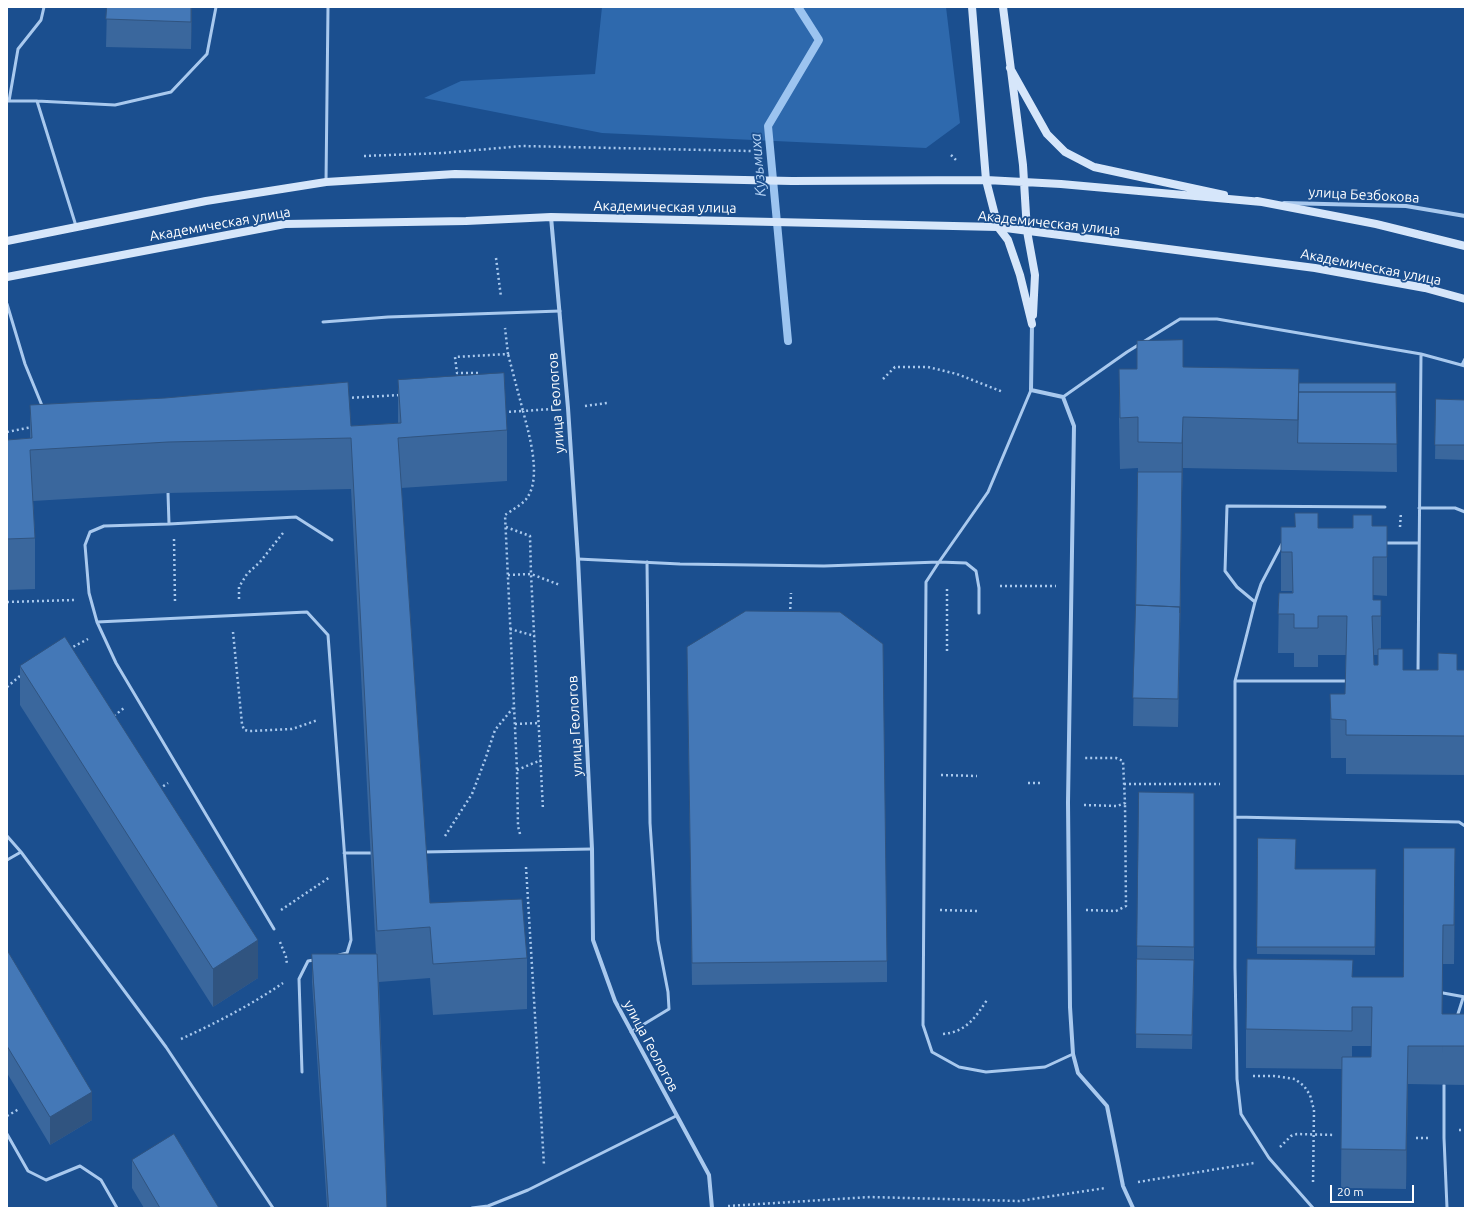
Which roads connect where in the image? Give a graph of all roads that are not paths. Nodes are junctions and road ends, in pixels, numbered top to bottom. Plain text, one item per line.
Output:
1 (44, 7) edge
2 (216, 7) edge
3 (328, 7) edge
4 (972, 7) edge
5 (1003, 7) edge
6 (1010, 68) junction
7 (8, 101) edge
8 (37, 101) junction
9 (986, 180) junction
10 (326, 182) junction
11 (1024, 182) junction
12 (1262, 202) junction
13 (1465, 216) edge
14 (552, 217) junction
15 (77, 227) junction
16 (998, 227) junction
17 (1027, 231) junction
18 (7, 241) edge
19 (1465, 246) edge
20 (7, 277) edge
21 (1465, 299) edge
22 (7, 304) edge
23 (560, 311) junction
24 (323, 322) dead end
25 (1032, 324) junction
26 (1421, 354) junction
27 (1465, 359) edge
28 (1464, 365) edge
29 (1031, 390) junction
30 (1063, 398) junction
31 (49, 424) edge
32 (168, 493) dead end
33 (1386, 507) dead end
34 (1419, 508) junction
35 (1465, 512) edge
36 (171, 524) junction
37 (332, 540) dead end
38 (1381, 543) edge
39 (1418, 543) junction
40 (1290, 544) edge
41 (578, 559) junction
42 (647, 562) junction
43 (939, 562) junction
44 (1255, 602) junction
45 (979, 613) dead end
46 (97, 622) junction
47 (1418, 673) edge
48 (1235, 681) junction
49 (1346, 681) edge
50 (1235, 817) junction
51 (1465, 826) edge
52 (7, 836) edge
53 (592, 849) junction
54 (21, 852) junction
55 (344, 852) junction
56 (371, 852) edge
57 (422, 852) edge
58 (7, 860) edge
59 (274, 929) dead end
60 (333, 957) edge
61 (320, 959) edge
62 (1443, 993) edge
63 (1464, 997) edge
64 (1455, 1022) edge
65 (631, 1032) junction
66 (1073, 1054) junction
67 (302, 1072) dead end
68 (1444, 1085) dead end
69 (676, 1116) junction
70 (7, 1134) edge
71 (118, 1208) edge
72 (273, 1208) edge
73 (472, 1208) edge
74 (712, 1208) edge
75 (1133, 1208) edge
76 (1313, 1208) edge
77 (1447, 1208) edge

1 - 7 lane
2 - 8 lane
3 - 10 lane
4 - 9 main road
5 - 6 main road
6 - 11 main road
6 - 12 main road
7 - 8 lane
8 - 15 lane
9 - 10 main road
9 - 11 main road
9 - 16 main road
10 - 15 main road
11 - 12 main road
11 - 17 main road
12 - 13 street, улица Безбокова
12 - 19 main road
14 - 16 main road, Академическая улица
14 - 20 main road, Академическая улица
14 - 23 street, улица Геологов
15 - 18 main road
16 - 17 main road, Академическая улица
16 - 25 main road
17 - 21 main road, Академическая улица
17 - 25 main road
22 - 31 lane
23 - 24 lane
23 - 41 street, улица Геологов
25 - 29 street
26 - 28 lane
26 - 30 lane
26 - 34 lane
27 - 28 lane
29 - 30 street
29 - 43 lane
30 - 66 street
32 - 36 lane
33 - 44 lane
34 - 35 lane
34 - 39 lane
36 - 37 lane
36 - 46 lane
38 - 39 lane
39 - 47 lane
40 - 44 lane
41 - 42 lane
41 - 53 street, улица Геологов
42 - 43 lane
42 - 65 lane
43 - 45 lane
43 - 66 lane
44 - 48 lane
46 - 55 lane
46 - 59 lane
48 - 49 lane
48 - 50 lane
50 - 51 lane
50 - 76 lane
52 - 54 lane
53 - 57 lane
53 - 65 street, улица Геологов
54 - 58 lane
54 - 72 lane
55 - 56 lane
55 - 60 lane
61 - 67 lane
62 - 63 lane
63 - 64 lane
65 - 69 street, улица Геологов
66 - 75 street
68 - 77 lane
69 - 73 lane
69 - 74 street, улица Геологов
70 - 71 lane

